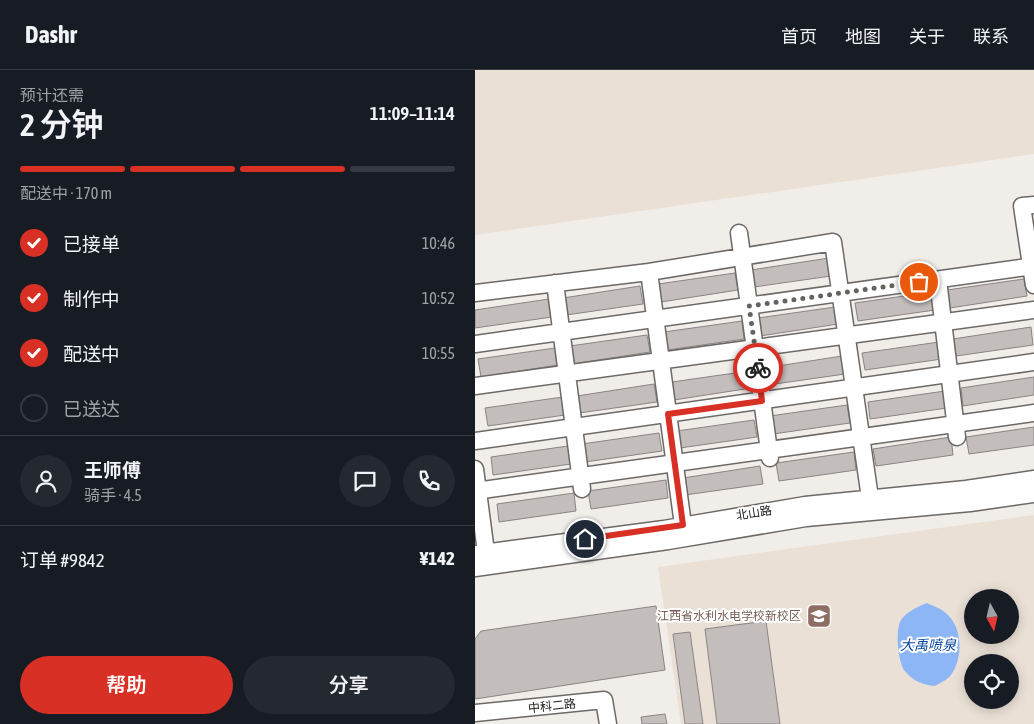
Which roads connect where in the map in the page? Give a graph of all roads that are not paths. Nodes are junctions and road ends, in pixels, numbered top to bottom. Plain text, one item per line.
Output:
1 (1034, 205) edge
2 (739, 233) dead end
3 (743, 257) junction
4 (1033, 267) edge
5 (649, 272) junction
6 (938, 280) junction
7 (555, 284) junction
8 (1034, 285) edge
9 (475, 293) edge
10 (841, 293) junction
11 (749, 306) junction
12 (1034, 310) edge
13 (655, 319) junction
14 (943, 322) junction
15 (562, 332) junction
16 (847, 335) junction
17 (475, 344) edge
18 (755, 348) junction
19 (661, 361) junction
20 (1034, 362) edge
21 (567, 374) junction
22 (950, 374) junction
23 (475, 386) edge
24 (855, 388) junction
25 (762, 401) junction
26 (1034, 413) edge
27 (668, 414) junction
28 (574, 427) junction
29 (957, 430) junction
30 (861, 437) junction
31 (475, 441) edge
32 (770, 454) junction
33 (675, 463) junction
34 (475, 469) edge
35 (1034, 479) edge
36 (582, 482) junction
37 (476, 491) edge
38 (1034, 494) edge
39 (870, 498) junction
40 (683, 525) junction
41 (481, 553) edge
42 (475, 568) edge
43 (475, 713) edge
44 (607, 724) edge

1 - 4 street
2 - 3 street
3 - 5 street
3 - 10 street
3 - 11 street
4 - 6 street
4 - 8 street
5 - 7 street
5 - 13 street
6 - 10 street
6 - 14 street
7 - 9 street
7 - 15 street
10 - 11 street
10 - 16 street
11 - 13 street
11 - 18 street
12 - 14 street
13 - 15 street
13 - 19 street
14 - 16 street
14 - 22 street
15 - 17 street
15 - 21 street
16 - 18 street
16 - 24 street
18 - 19 street
18 - 25 street
19 - 21 street
19 - 27 street
20 - 22 street
21 - 23 street
21 - 28 street
22 - 24 street
22 - 29 street
24 - 25 street
24 - 30 street
25 - 27 street
25 - 32 street
26 - 29 street
27 - 28 street
27 - 33 street
28 - 31 street
28 - 36 street
29 - 30 street
30 - 32 street
30 - 39 street
32 - 33 street
33 - 36 street
33 - 40 street
34 - 37 street
35 - 39 street, 北山路
36 - 37 street
37 - 41 street
38 - 42 street, 北山路
39 - 40 street, 北山路
40 - 41 street, 北山路
43 - 44 street, 中科二路

